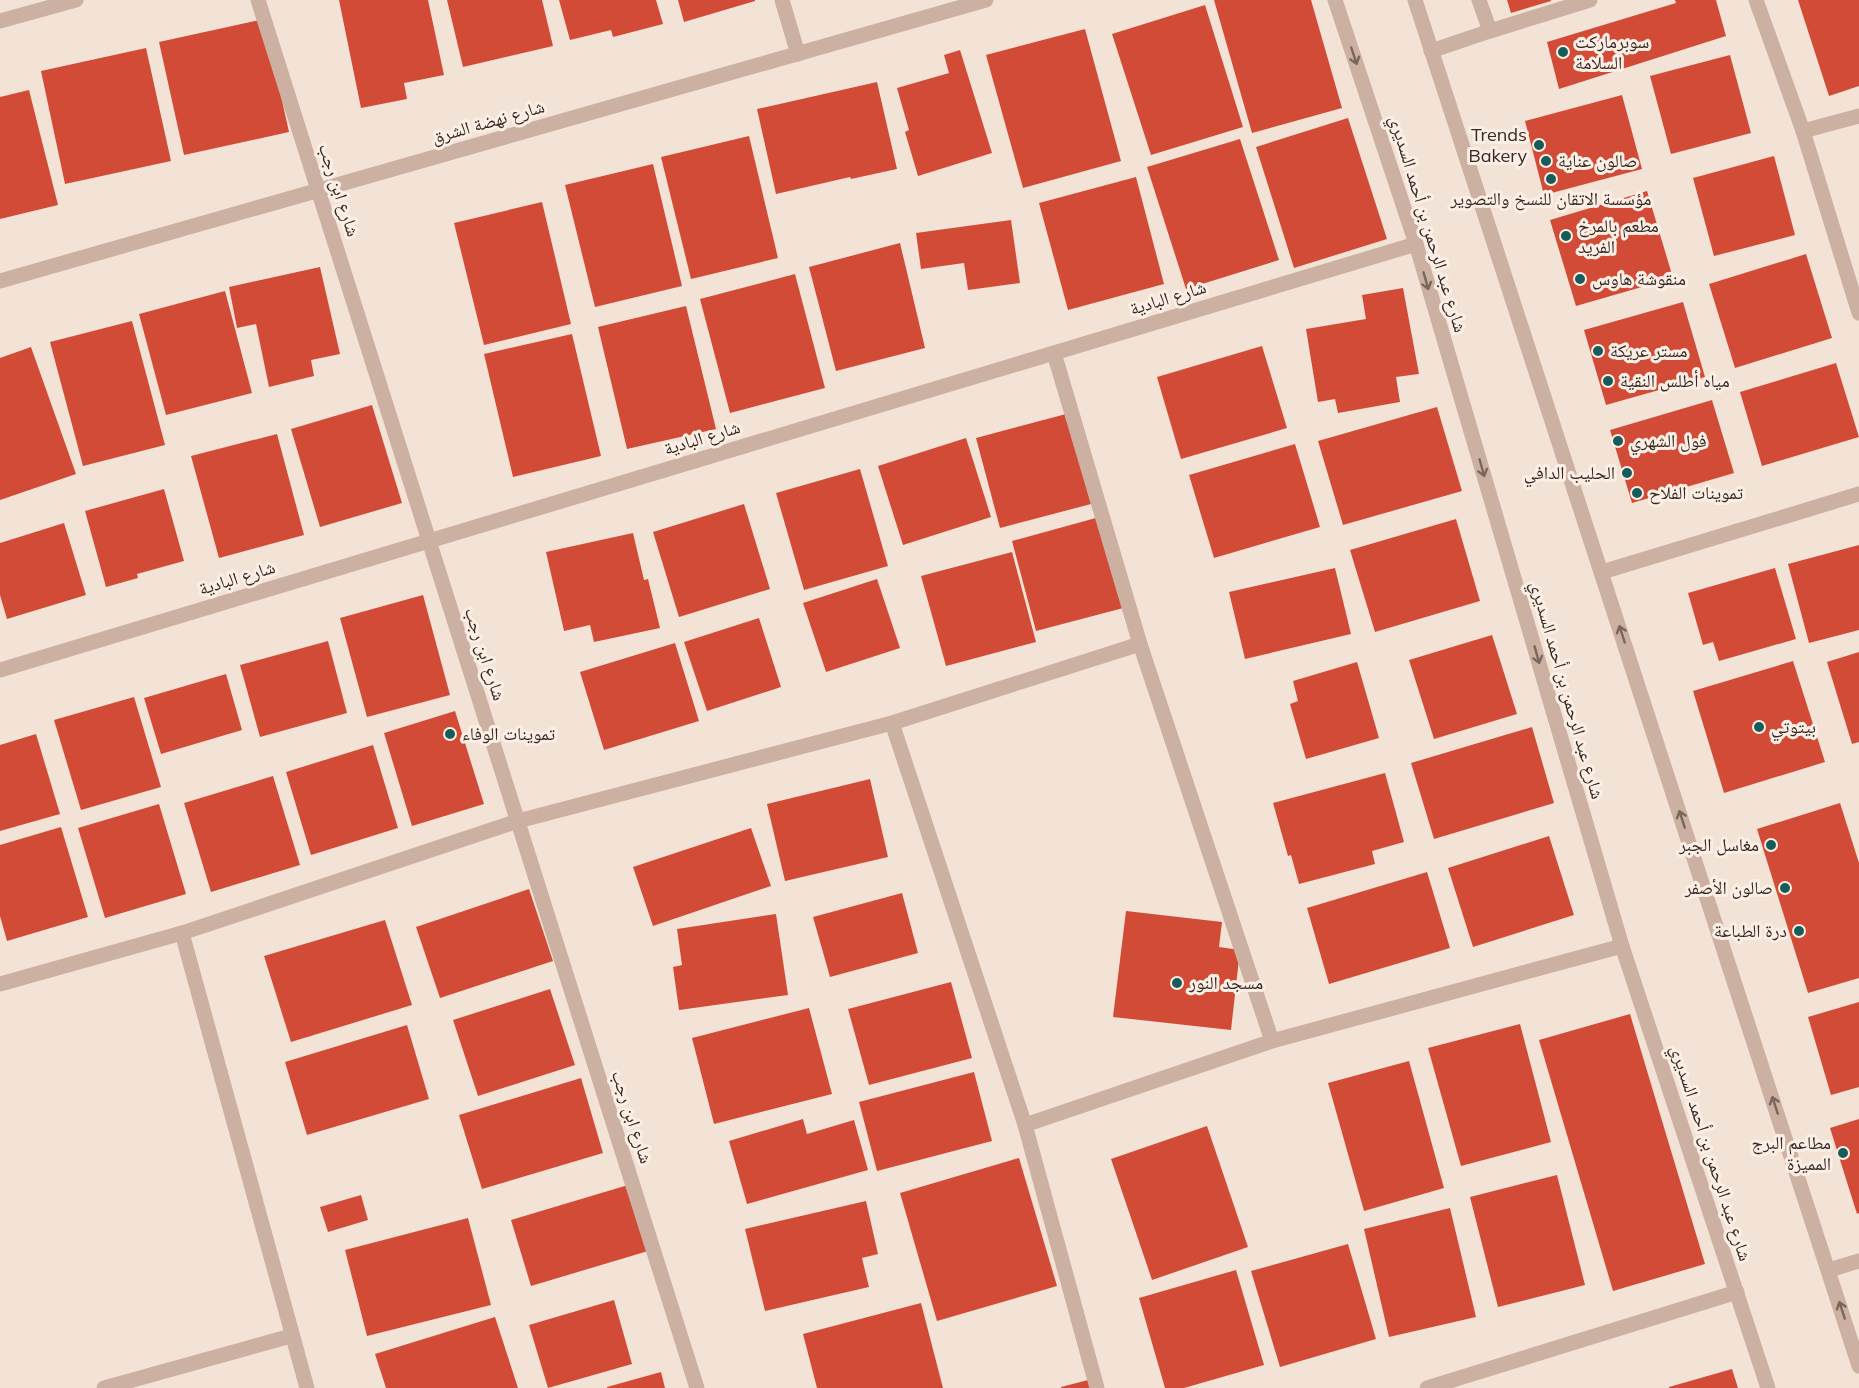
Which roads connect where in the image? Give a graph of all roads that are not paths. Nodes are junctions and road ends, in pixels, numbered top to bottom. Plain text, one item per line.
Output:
1 (76, 0) edge
2 (258, 0) edge
3 (782, 0) edge
4 (986, 0) edge
5 (1335, 0) edge
6 (1415, 0) edge
7 (1479, 0) edge
8 (1590, 0) edge
9 (1756, 0) edge
10 (0, 21) edge
11 (1490, 31) junction
12 (1431, 51) junction
13 (798, 54) junction
14 (1859, 116) edge
15 (1803, 131) junction
16 (318, 190) junction
17 (1416, 244) junction
18 (0, 281) edge
19 (1859, 313) edge
20 (1054, 353) junction
21 (1859, 494) edge
22 (429, 541) junction
23 (1602, 572) junction
24 (1140, 644) junction
25 (0, 669) edge
26 (891, 723) junction
27 (518, 821) junction
28 (182, 933) junction
29 (1622, 946) junction
30 (0, 984) edge
31 (1272, 1041) junction
32 (1025, 1125) junction
33 (1859, 1261) edge
34 (1829, 1270) junction
35 (1737, 1292) junction
36 (291, 1336) junction
37 (1859, 1366) edge
38 (104, 1388) edge
39 (307, 1388) edge
40 (697, 1388) edge
41 (1097, 1388) edge
42 (1427, 1388) edge
43 (1768, 1388) edge

1 - 10 street
2 - 16 street, شارع ابن رجب
3 - 13 street
4 - 13 street, شارع نهضة الشرق
5 -> 17 street, شارع عبد الرحمن بن أحمد السديري
6 - 12 street
7 - 11 street
8 - 11 street
9 - 15 street
11 - 12 street
12 - 23 street
13 - 16 street, شارع نهضة الشرق
14 - 15 street
15 - 19 street
16 - 18 street, شارع نهضة الشرق
16 - 22 street, شارع ابن رجب
17 - 20 street, شارع البادية
17 -> 29 street, شارع عبد الرحمن بن أحمد السديري
20 - 22 street, شارع البادية
20 - 24 street
21 - 23 street
22 - 25 street, شارع البادية
22 - 27 street, شارع ابن رجب
34 -> 23 street
24 - 26 street
24 - 31 street
26 - 27 street
26 - 32 street
27 - 28 street
27 - 40 street, شارع ابن رجب
28 - 30 street
28 - 36 street
29 - 31 street
29 - 35 street, شارع عبد الرحمن بن أحمد السديري
31 - 32 street
32 - 41 street
33 - 34 street
37 -> 34 street
35 - 42 street
35 - 43 street, شارع عبد الرحمن بن أحمد السديري
36 - 38 street
36 - 39 street

